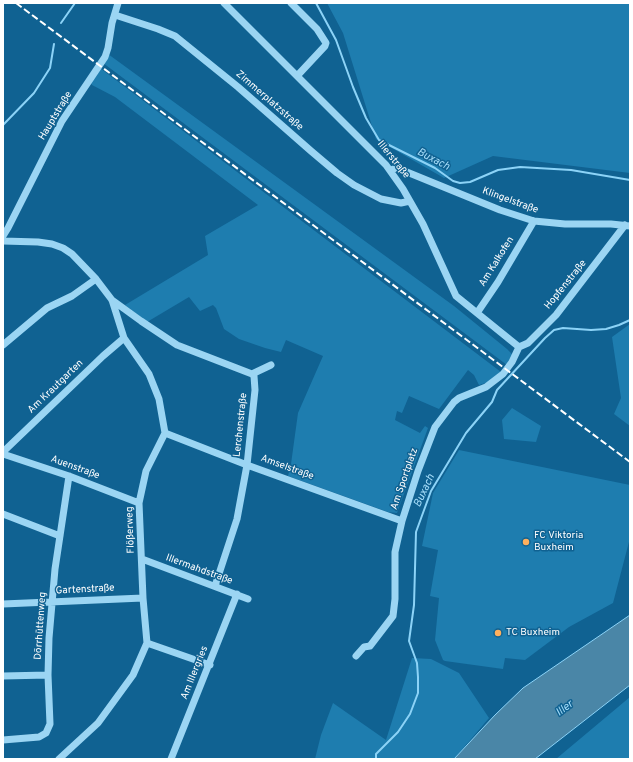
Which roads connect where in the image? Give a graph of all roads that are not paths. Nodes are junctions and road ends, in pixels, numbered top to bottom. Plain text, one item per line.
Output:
1 (118, 3) edge
2 (224, 3) edge
3 (291, 3) edge
4 (115, 15) junction
5 (297, 76) junction
6 (390, 170) junction
7 (410, 201) junction
8 (534, 221) junction
9 (6, 226) edge
10 (628, 226) edge
11 (3, 236) edge
12 (3, 241) edge
13 (96, 278) junction
14 (112, 300) junction
15 (477, 313) junction
16 (124, 338) junction
17 (3, 345) edge
18 (518, 349) junction
19 (271, 365) dead end
20 (252, 374) junction
21 (165, 433) junction
22 (3, 453) edge
23 (247, 464) junction
24 (69, 476) junction
25 (139, 503) junction
26 (3, 514) edge
27 (402, 520) junction
28 (60, 536) junction
29 (142, 560) junction
30 (215, 586) junction
31 (237, 594) junction
32 (143, 598) junction
33 (248, 598) dead end
34 (52, 602) junction
35 (3, 604) edge
36 (147, 643) junction
37 (356, 656) dead end
38 (210, 664) junction
39 (48, 674) junction
40 (3, 676) edge
41 (3, 740) edge
42 (60, 759) edge
43 (171, 759) edge

1 - 4 street, Hauptstraße
2 - 5 street, Illerstraße
3 - 5 street
4 - 7 street, Zimmerplatzstraße
4 - 9 street, Hauptstraße
5 - 6 street, Illerstraße
6 - 7 street, Illerstraße
6 - 8 street, Klingelstraße
7 - 15 street, Illerstraße
8 - 10 street, Klingelstraße
8 - 15 street, Am Kalkofen
9 - 11 street, Hauptstraße
10 - 18 street, Hopfenstraße
12 - 13 street
13 - 14 street
13 - 17 street
14 - 16 street
14 - 20 street
15 - 18 street, Illerstraße
16 - 21 street
16 - 22 street, Am Krautgarten
18 - 27 street, Am Sportplatz
19 - 20 street
20 - 23 street, Lerchenstraße
21 - 23 street, Amselstraße
21 - 25 street, Flößerweg
22 - 24 street, Auenstraße
23 - 27 street, Amselstraße
23 - 30 street, Lerchenstraße
24 - 25 street, Auenstraße
24 - 28 street, Dörrhüttenweg
25 - 29 street, Flößerweg
26 - 28 street
27 - 37 street, Am Sportplatz
28 - 34 street, Dörrhüttenweg
29 - 30 street, Illermahdstraße
29 - 32 street, Flößerweg
30 - 31 street, Illermahdstraße
31 - 33 street, Illermahdstraße
31 - 38 street, Am Illergries
32 - 34 street, Gartenstraße
32 - 36 street, Flößerweg
34 - 35 street, Gartenstraße
34 - 39 street, Dörrhüttenweg
36 - 38 street
36 - 42 street, Flößerweg
38 - 43 street, Am Illergries
39 - 40 street
39 - 41 street, Dörrhüttenweg

